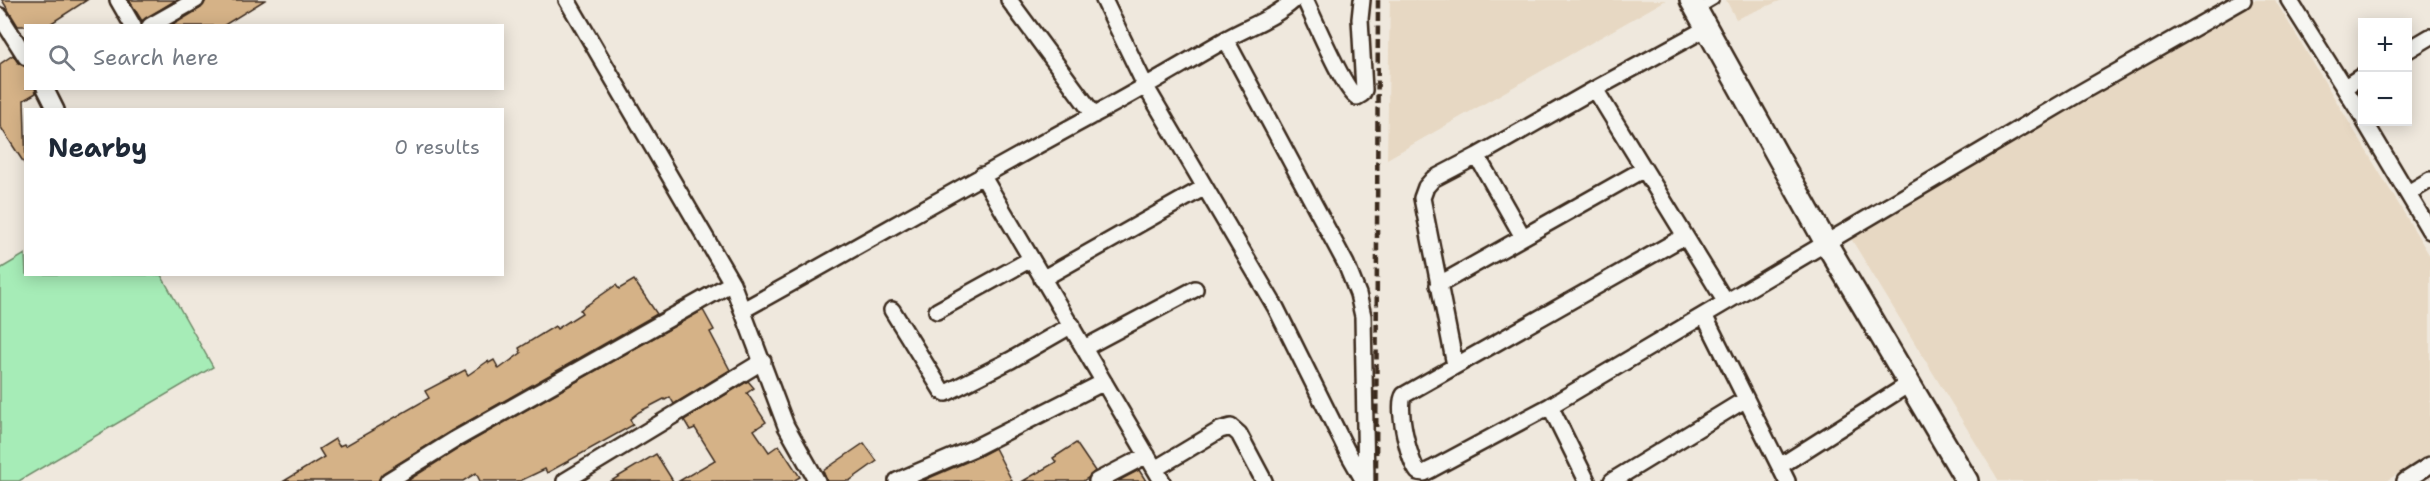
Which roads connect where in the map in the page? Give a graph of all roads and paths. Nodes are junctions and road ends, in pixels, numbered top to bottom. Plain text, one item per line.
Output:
1 (118, 0) edge
2 (196, 0) edge
3 (567, 0) edge
4 (1009, 0) edge
5 (1106, 0) edge
6 (1294, 0) edge
7 (1305, 0) edge
8 (1362, 0) edge
9 (2243, 0) edge
10 (2289, 0) edge
11 (1702, 9) edge
12 (0, 16) edge
13 (133, 24) edge
14 (154, 24) edge
15 (2430, 37) edge
16 (1226, 40) junction
17 (2412, 48) edge
18 (24, 54) edge
19 (2358, 79) edge
20 (1146, 87) junction
21 (2345, 87) junction
22 (1595, 89) junction
23 (46, 90) edge
24 (55, 108) edge
25 (2358, 110) edge
26 (1094, 115) junction
27 (2368, 126) edge
28 (1477, 156) junction
29 (1644, 169) junction
30 (982, 175) junction
31 (2430, 180) edge
32 (1205, 187) junction
33 (2408, 193) junction
34 (2430, 231) edge
35 (1685, 236) junction
36 (1523, 237) junction
37 (1826, 243) junction
38 (1031, 259) junction
39 (1042, 279) junction
40 (732, 284) junction
41 (1438, 285) junction
42 (1195, 289) dead end
43 (1725, 302) junction
44 (743, 310) junction
45 (892, 310) dead end
46 (937, 311) dead end
47 (1704, 315) junction
48 (1072, 325) junction
49 (1084, 348) junction
50 (763, 361) junction
51 (1455, 365) junction
52 (1104, 382) junction
53 (1909, 384) junction
54 (1746, 399) junction
55 (1550, 406) junction
56 (1146, 455) junction
57 (2430, 465) edge
58 (1780, 466) junction
59 (1159, 475) edge
60 (388, 481) edge
61 (565, 481) edge
62 (817, 481) edge
63 (897, 481) edge
64 (1097, 481) edge
65 (1264, 481) edge
66 (1365, 481) edge
67 (1587, 481) edge
68 (1612, 481) edge
69 (1787, 481) edge
70 (1967, 481) edge
71 (2405, 481) edge

1 - 13 street
2 - 14 street
3 - 40 street
4 - 26 street
5 - 20 street
6 - 16 street
7 - 8 street
9 - 37 street
10 - 21 street
11 - 22 street
11 - 37 street
12 - 18 street
15 - 17 street
16 - 20 street
16 - 66 street
19 - 21 street
20 - 26 street
20 - 32 street
21 - 25 street
22 - 28 street
22 - 29 street
23 - 24 street
26 - 30 street
27 - 33 street
28 - 36 street
28 - 41 street
29 - 35 street
29 - 36 street
30 - 38 street
30 - 44 street
31 - 33 street
32 - 39 street
32 - 66 street
33 - 34 street
35 - 43 street
35 - 51 street
36 - 41 street
37 - 43 street
37 - 53 street
38 - 39 street
38 - 46 street
39 - 48 street
40 - 44 street
40 - 60 street
41 - 51 street
42 - 49 street
43 - 47 street
44 - 50 street
45 - 48 street
47 - 54 street
47 - 55 street
48 - 49 street
49 - 52 street
50 - 61 street
50 - 62 street
51 - 55 street
52 - 56 street
52 - 63 street
53 - 58 street
53 - 70 street
54 - 58 street
54 - 68 street
55 - 67 street
56 - 59 street
56 - 64 street
57 - 71 street
58 - 69 street
59 - 65 street

